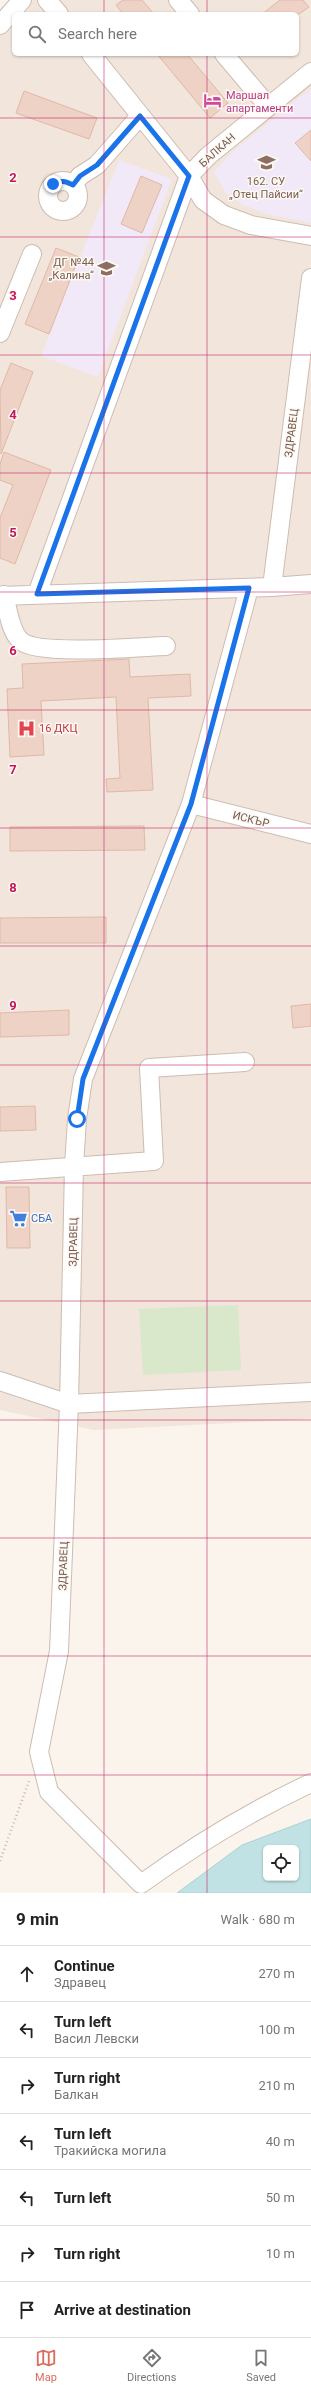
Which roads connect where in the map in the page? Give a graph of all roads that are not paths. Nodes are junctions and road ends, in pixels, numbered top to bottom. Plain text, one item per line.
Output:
1 (22, 0) edge
2 (47, 0) edge
3 (178, 0) edge
4 (57, 12) edge
5 (188, 12) edge
6 (0, 25) edge
7 (93, 56) edge
8 (226, 56) edge
9 (311, 72) edge
10 (268, 106) junction
11 (140, 116) junction
12 (189, 176) junction
13 (73, 185) dead end
14 (311, 236) edge
15 (32, 254) dead end
16 (311, 278) edge
17 (0, 333) edge
18 (311, 584) edge
19 (272, 587) junction
20 (249, 588) junction
21 (37, 594) junction
22 (2, 596) edge
23 (166, 646) dead end
24 (191, 804) junction
25 (311, 834) edge
26 (246, 1062) dead end
27 (74, 1166) junction
28 (0, 1172) edge
29 (0, 1381) edge
30 (311, 1392) edge
31 (69, 1404) junction
32 (311, 1783) edge

1 - 6 street
2 - 4 street
3 - 5 street
7 - 11 street
8 - 10 street
9 - 10 street, БАЛКАН
10 - 12 street, БАЛКАН
11 - 12 street
11 - 13 street
12 - 14 street
12 - 21 street, БАЛКАН
15 - 17 street
16 - 19 street, ЗДРАВЕЦ
18 - 19 street
19 - 20 street
20 - 21 street
20 - 24 street, ЗДРАВЕЦ
21 - 22 street
22 - 23 street
24 - 25 street, ИСКЪР
24 - 27 street, ЗДРАВЕЦ
26 - 27 street
27 - 28 street
27 - 31 street, ЗДРАВЕЦ
29 - 31 street
30 - 31 street
31 - 32 street, ЗДРАВЕЦ

